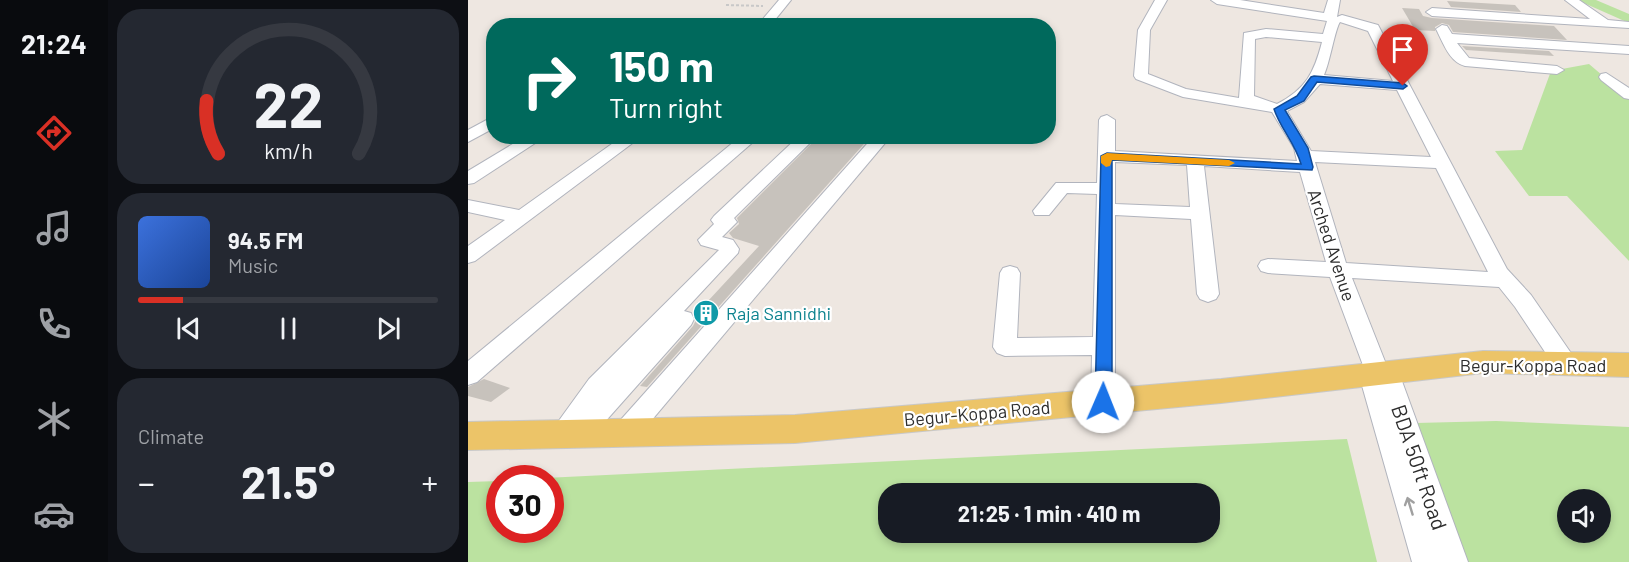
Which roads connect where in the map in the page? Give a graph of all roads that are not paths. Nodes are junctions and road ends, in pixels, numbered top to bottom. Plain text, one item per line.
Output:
1 (1161, 0) edge
2 (1217, 0) edge
3 (1334, 0) edge
4 (1571, 0) edge
5 (782, 3) edge
6 (1429, 6) edge
7 (770, 18) edge
8 (1337, 21) junction
9 (1605, 24) junction
10 (1626, 25) dead end
11 (1447, 38) junction
12 (1629, 41) edge
13 (1550, 46) junction
14 (1629, 50) edge
15 (1606, 77) dead end
16 (1314, 79) junction
17 (1403, 86) junction
18 (1629, 96) edge
19 (1279, 109) junction
20 (1107, 120) dead end
21 (486, 127) edge
22 (468, 137) edge
23 (525, 144) edge
24 (623, 144) edge
25 (742, 144) edge
26 (801, 144) edge
27 (876, 144) edge
28 (1107, 156) junction
29 (1195, 161) junction
30 (1306, 162) junction
31 (1442, 163) junction
32 (468, 179) edge
33 (1106, 199) junction
34 (468, 206) edge
35 (1042, 212) dead end
36 (1200, 213) junction
37 (522, 217) junction
38 (468, 256) edge
39 (1268, 266) dead end
40 (1338, 270) junction
41 (1010, 273) dead end
42 (1505, 280) junction
43 (1208, 294) dead end
44 (1104, 346) junction
45 (1564, 363) junction
46 (1629, 365) edge
47 (1378, 374) junction
48 (468, 375) edge
49 (1103, 402) junction
50 (626, 432) junction
51 (571, 434) junction
52 (468, 436) edge
53 (1427, 562) edge
54 (1452, 562) edge

1 - 19 street
2 - 8 street
3 - 8 street
4 - 9 street
5 - 7 street
6 - 9 street
6 - 11 street
8 - 16 street
8 - 17 street
8 - 19 street
9 - 10 street
9 - 12 street
11 - 13 street
11 - 13 street
13 - 14 street
15 - 18 street
16 - 17 street
16 - 19 street
17 - 31 street
19 - 30 street, Arched Avenue
20 - 28 street
21 - 22 street
23 - 32 street
24 - 37 street
25 - 48 street
26 - 51 street
27 - 50 street
28 - 29 street
28 - 33 street
29 - 30 street
29 - 36 street
30 - 31 street
30 - 40 street, Arched Avenue
31 - 42 street
33 - 35 street
33 - 36 street
33 - 44 street
34 - 37 street
36 - 43 street
37 - 38 street
39 - 40 street
40 - 42 street
40 - 47 street, Arched Avenue
41 - 44 street
42 - 45 street
44 - 49 street
45 - 46 main road, Begur-Koppa Road
45 - 47 main road, Begur-Koppa Road
47 - 49 main road, Begur-Koppa Road
53 -> 47 street, BDA 50ft Road
47 - 54 street, BDA 50ft Road
49 - 50 main road, Begur-Koppa Road
50 - 51 main road, Begur-Koppa Road
51 - 52 main road, Begur-Koppa Road

